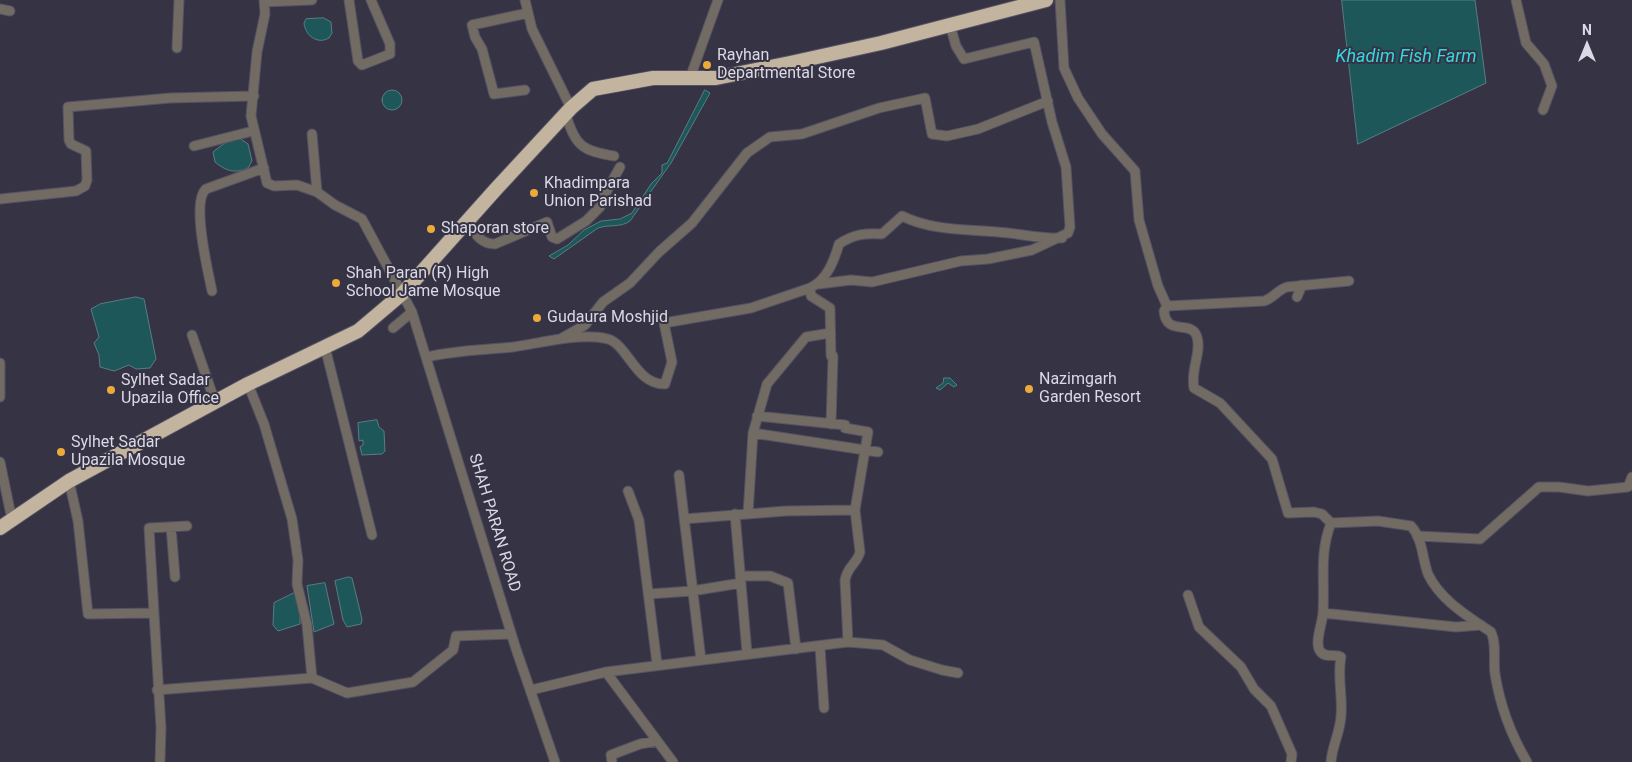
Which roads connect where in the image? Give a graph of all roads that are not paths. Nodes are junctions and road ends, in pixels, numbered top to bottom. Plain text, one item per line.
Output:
1 (179, 0) edge
2 (312, 0) edge
3 (349, 0) edge
4 (371, 0) edge
5 (524, 0) edge
6 (718, 0) edge
7 (1046, 0) edge
8 (1060, 0) edge
9 (1516, 0) edge
10 (264, 1) edge
11 (0, 9) edge
12 (10, 11) dead end
13 (528, 13) junction
14 (950, 25) junction
15 (177, 48) dead end
16 (694, 77) junction
17 (525, 90) dead end
18 (254, 96) junction
19 (1048, 101) junction
20 (1543, 110) dead end
21 (568, 112) junction
22 (253, 131) junction
23 (312, 134) dead end
24 (194, 146) dead end
25 (614, 156) dead end
26 (620, 167) dead end
27 (264, 168) junction
28 (318, 192) junction
29 (0, 199) edge
30 (467, 222) junction
31 (1062, 238) junction
32 (1349, 281) dead end
33 (819, 284) junction
34 (1302, 285) junction
35 (810, 288) junction
36 (212, 291) dead end
37 (403, 292) junction
38 (1297, 297) dead end
39 (1167, 306) junction
40 (412, 312) junction
41 (393, 328) dead end
42 (830, 333) junction
43 (192, 335) dead end
44 (560, 340) junction
45 (325, 347) junction
46 (427, 357) junction
47 (0, 363) edge
48 (248, 384) junction
49 (0, 397) edge
50 (214, 402) junction
51 (757, 416) junction
52 (830, 424) junction
53 (754, 433) junction
54 (866, 449) junction
55 (878, 452) dead end
56 (0, 462) edge
57 (679, 475) dead end
58 (1632, 477) edge
59 (70, 481) junction
60 (628, 491) dead end
61 (855, 510) junction
62 (735, 514) junction
63 (748, 514) junction
64 (684, 519) junction
65 (1331, 523) junction
66 (6, 524) edge
67 (187, 526) dead end
68 (171, 527) junction
69 (372, 535) dead end
70 (1417, 536) junction
71 (175, 577) dead end
72 (741, 580) junction
73 (692, 591) junction
74 (649, 594) junction
75 (1188, 595) dead end
76 (154, 613) junction
77 (1323, 613) junction
78 (1481, 625) junction
79 (512, 634) junction
80 (848, 642) junction
81 (820, 647) junction
82 (796, 649) junction
83 (746, 653) junction
84 (701, 660) junction
85 (657, 664) junction
86 (606, 672) junction
87 (958, 673) dead end
88 (312, 678) junction
89 (157, 690) junction
90 (531, 690) junction
91 (824, 708) dead end
92 (657, 741) junction
93 (160, 762) edge
94 (555, 762) edge
95 (612, 762) edge
96 (672, 762) edge
97 (1291, 762) edge
98 (1331, 762) edge
99 (1527, 762) edge

1 - 15 street
2 - 10 street
3 - 4 street
5 - 13 street
6 - 16 street
7 - 14 highway
8 - 39 street
9 - 20 street
10 - 18 street
11 - 12 street
13 - 17 street
13 - 21 street
14 - 16 highway
14 - 19 street
16 - 21 highway
18 - 22 street
18 - 29 street
19 - 31 street
19 - 44 street
21 - 25 street
21 - 30 highway
22 - 24 street
22 - 27 street
23 - 28 street
26 - 30 street
27 - 28 street, SHAH PARAN ROAD
27 - 36 street
28 - 37 street, SHAH PARAN ROAD
30 - 37 highway
31 - 33 street
31 - 33 street
32 - 34 street
33 - 35 street
34 - 38 street
34 - 39 street
35 - 42 street
35 - 44 street
37 - 40 street, SHAH PARAN ROAD
37 - 45 highway
39 - 65 street
40 - 41 street
40 - 46 street, SHAH PARAN ROAD
42 - 51 street
42 - 52 street
43 - 50 street
44 - 46 street
45 - 48 highway
45 - 69 street
46 - 79 street, SHAH PARAN ROAD
47 - 49 street
48 - 50 highway
48 - 88 street
50 - 59 highway
51 - 52 street
51 - 53 street
52 - 54 street
53 - 54 street
53 - 63 street
54 - 55 street
54 - 61 street
56 - 66 street
57 - 64 street
58 - 70 street
59 - 66 highway
59 - 76 street
60 - 74 street
61 - 63 street
61 - 80 street
62 - 63 street
62 - 64 street
62 - 72 street
64 - 73 street
65 - 70 street
65 - 77 street
67 - 68 street
68 - 71 street
68 - 76 street
70 - 78 street
72 - 73 street
72 - 82 street
72 - 83 street
73 - 74 street
73 - 84 street
74 - 85 street
75 - 97 street
76 - 89 street
77 - 78 street
77 - 98 street
78 - 99 street
79 - 88 street
79 - 90 street, SHAH PARAN ROAD
80 - 81 street
80 - 87 street
81 - 82 street
81 - 91 street
82 - 83 street
83 - 84 street
84 - 85 street
85 - 86 street
86 - 90 street
86 - 92 street
88 - 89 street
89 - 93 street
90 - 94 street, SHAH PARAN ROAD
92 - 95 street
92 - 96 street

